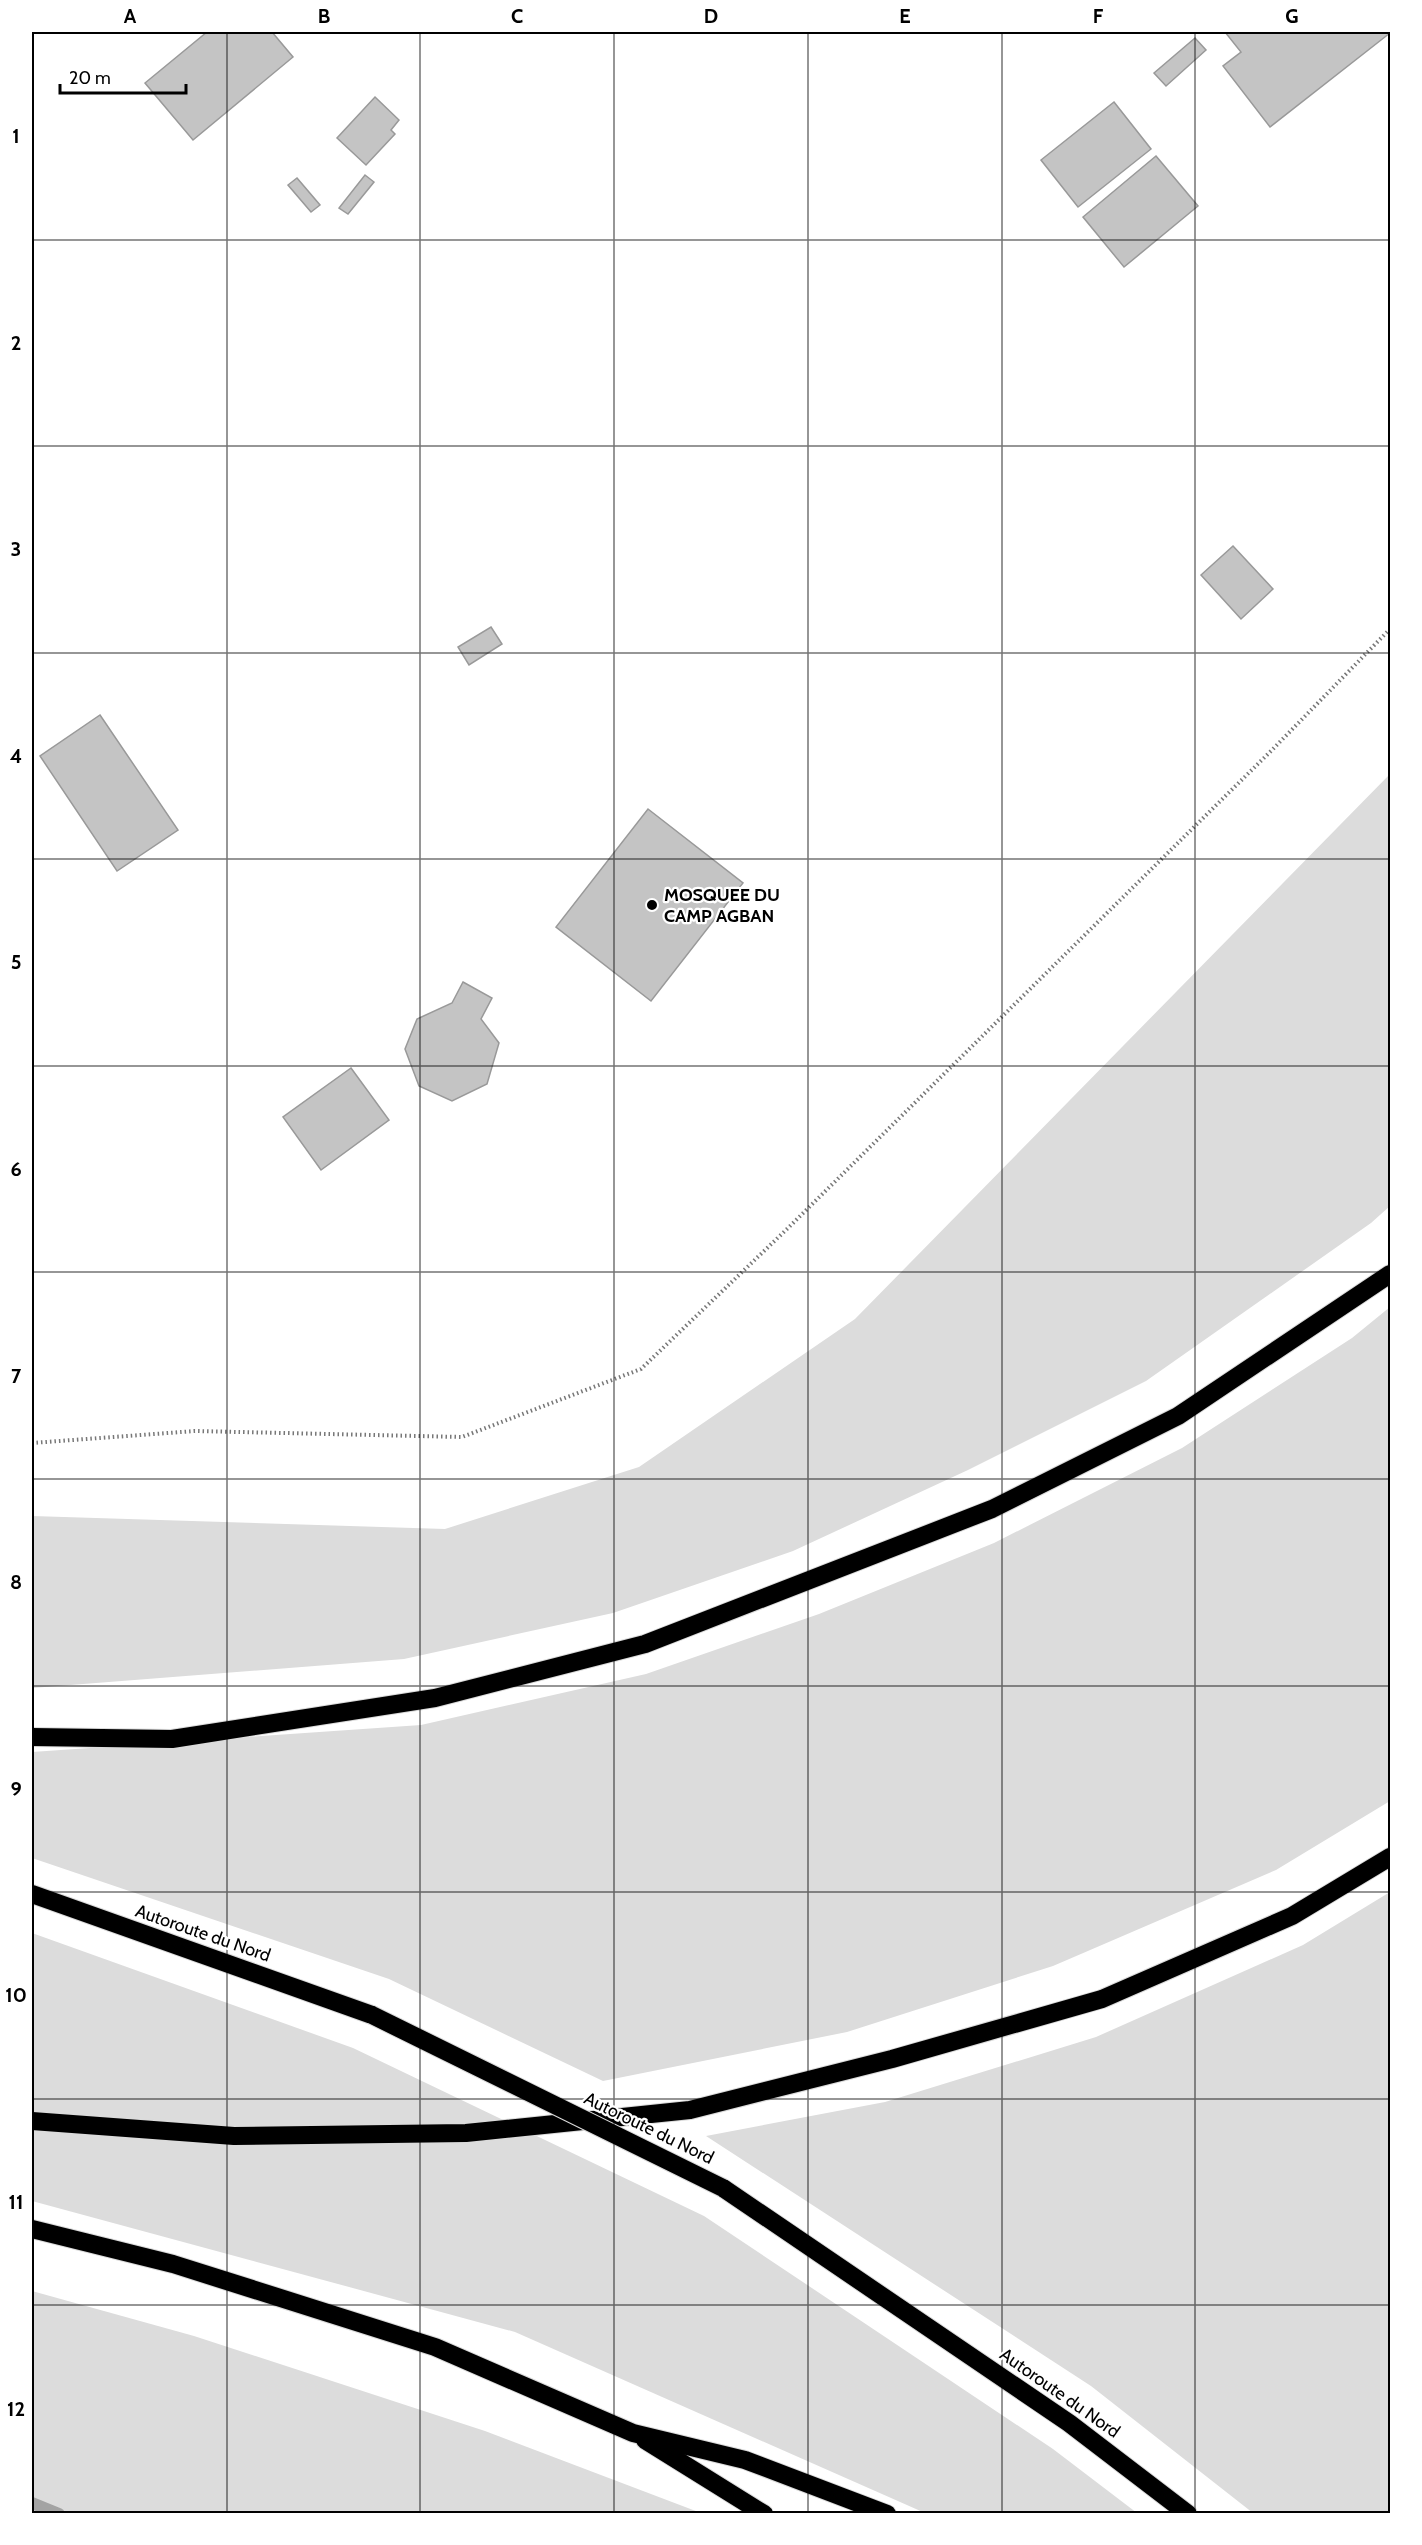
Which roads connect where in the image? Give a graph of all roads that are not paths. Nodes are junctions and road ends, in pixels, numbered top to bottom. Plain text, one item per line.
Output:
1 (1390, 1274) edge
2 (32, 1737) edge
3 (1390, 1857) edge
4 (32, 1894) edge
5 (32, 2121) edge
6 (32, 2229) edge
7 (633, 2433) junction
8 (764, 2514) edge
9 (887, 2514) edge
10 (1188, 2514) edge

1 - 2 highway
3 - 5 highway
4 - 10 highway, Autoroute du Nord, bridge
6 - 7 highway
7 - 8 highway
7 - 9 highway

